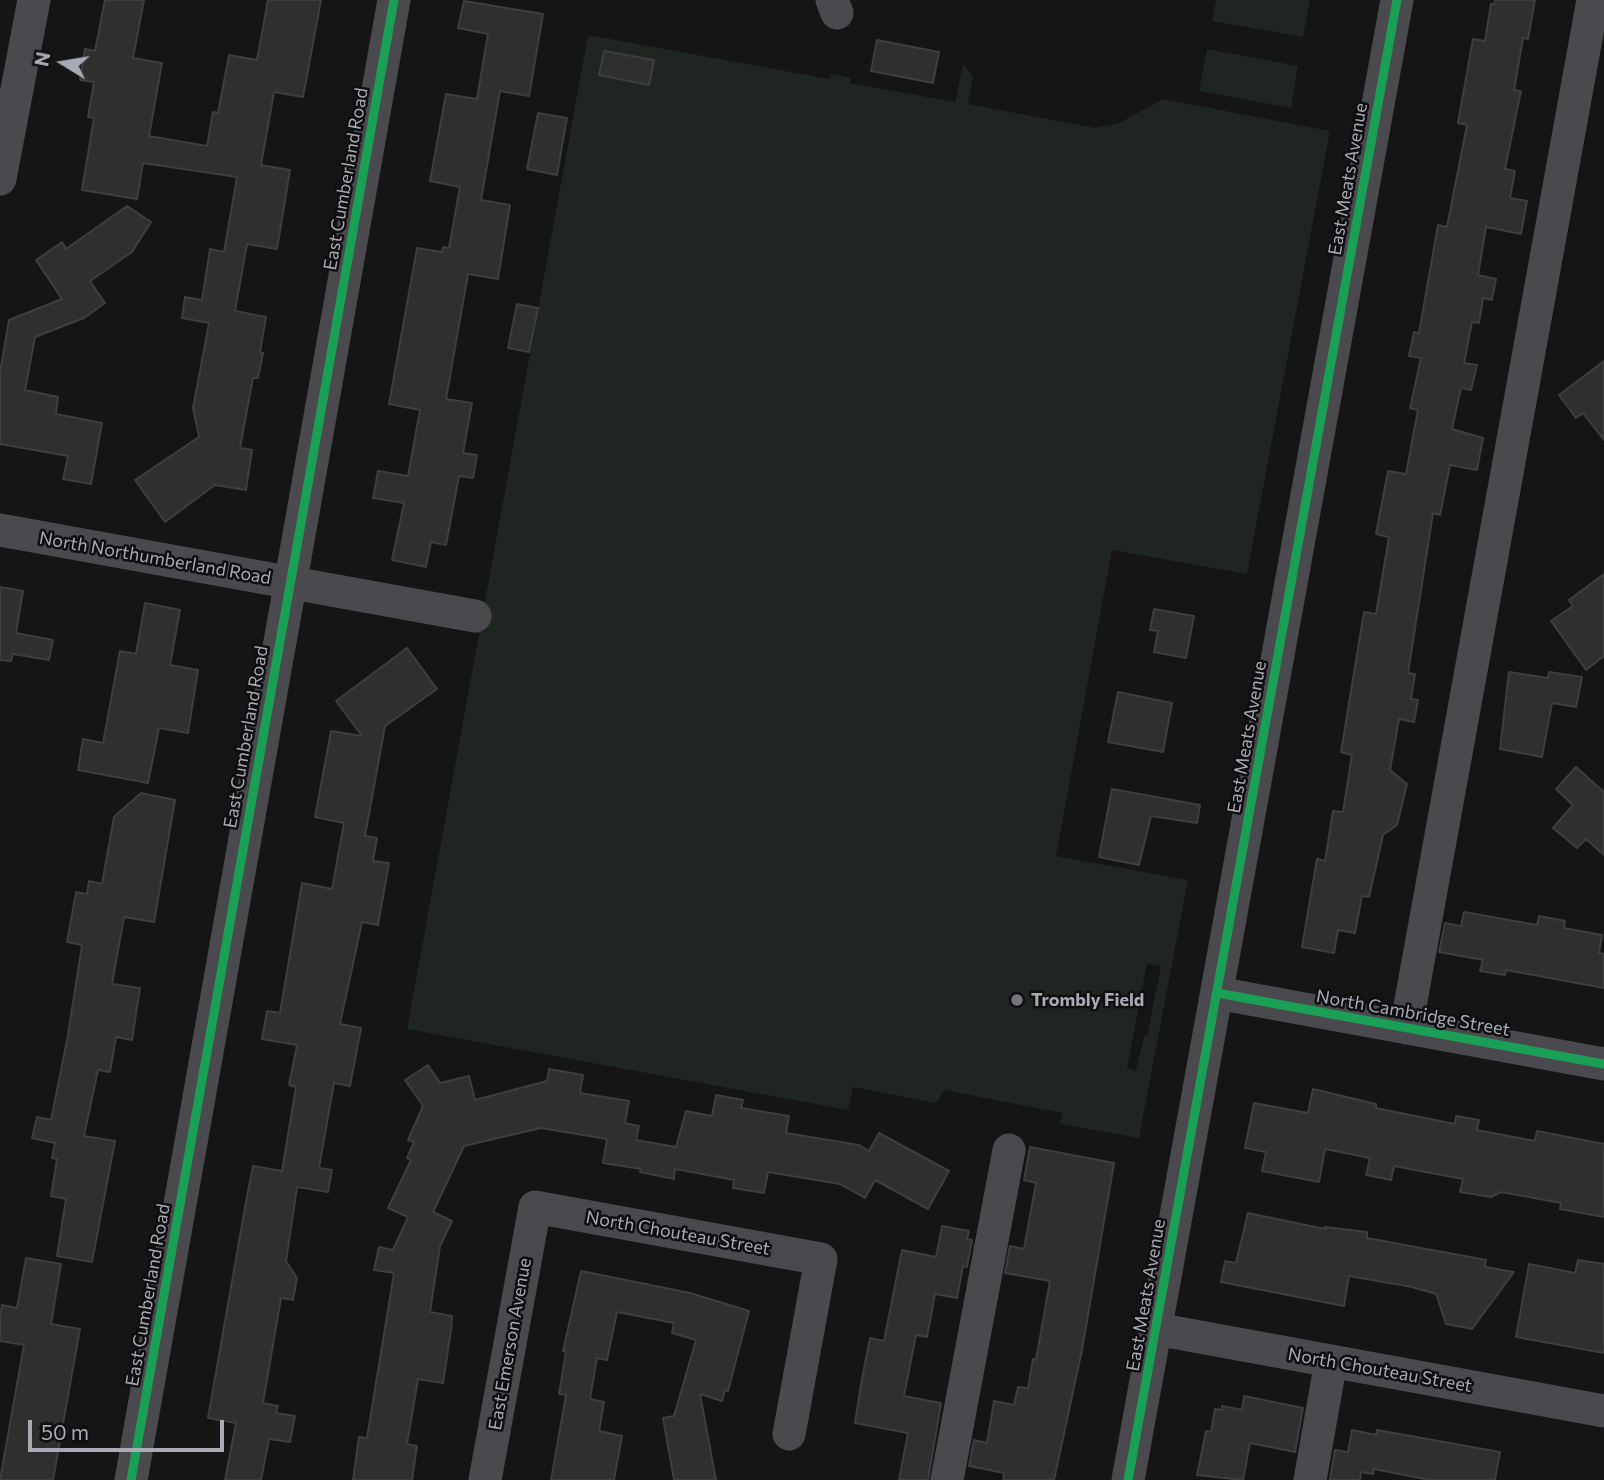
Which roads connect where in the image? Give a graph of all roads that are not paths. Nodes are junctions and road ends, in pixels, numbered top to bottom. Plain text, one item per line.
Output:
1 (34, 0) edge
2 (394, 0) edge
3 (1397, 0) edge
4 (1592, 0) edge
5 (0, 179) edge
6 (0, 530) edge
7 (290, 582) junction
8 (475, 616) dead end
9 (1217, 993) junction
10 (1406, 1028) junction
11 (1604, 1064) edge
12 (1009, 1150) dead end
13 (535, 1207) joint
14 (1156, 1329) junction
15 (1331, 1361) junction
16 (1604, 1411) edge
17 (789, 1434) dead end
18 (131, 1480) edge
19 (485, 1480) edge
20 (947, 1480) edge
21 (1128, 1480) edge
22 (1310, 1480) edge

1 - 5 street
2 - 7 street, East Cumberland Road
3 - 9 street, East Meats Avenue
4 - 10 street
6 - 7 street, North Northumberland Road
7 - 8 street, North Northumberland Road
7 - 18 street, East Cumberland Road
9 - 10 street, North Cambridge Street
9 - 14 street, East Meats Avenue
10 - 11 street, North Cambridge Street
12 - 20 street
13 - 17 street, North Chouteau Street
13 - 19 street, East Emerson Avenue
14 - 15 street, North Chouteau Street
14 - 21 street, East Meats Avenue
15 - 16 street, North Chouteau Street
15 - 22 street

